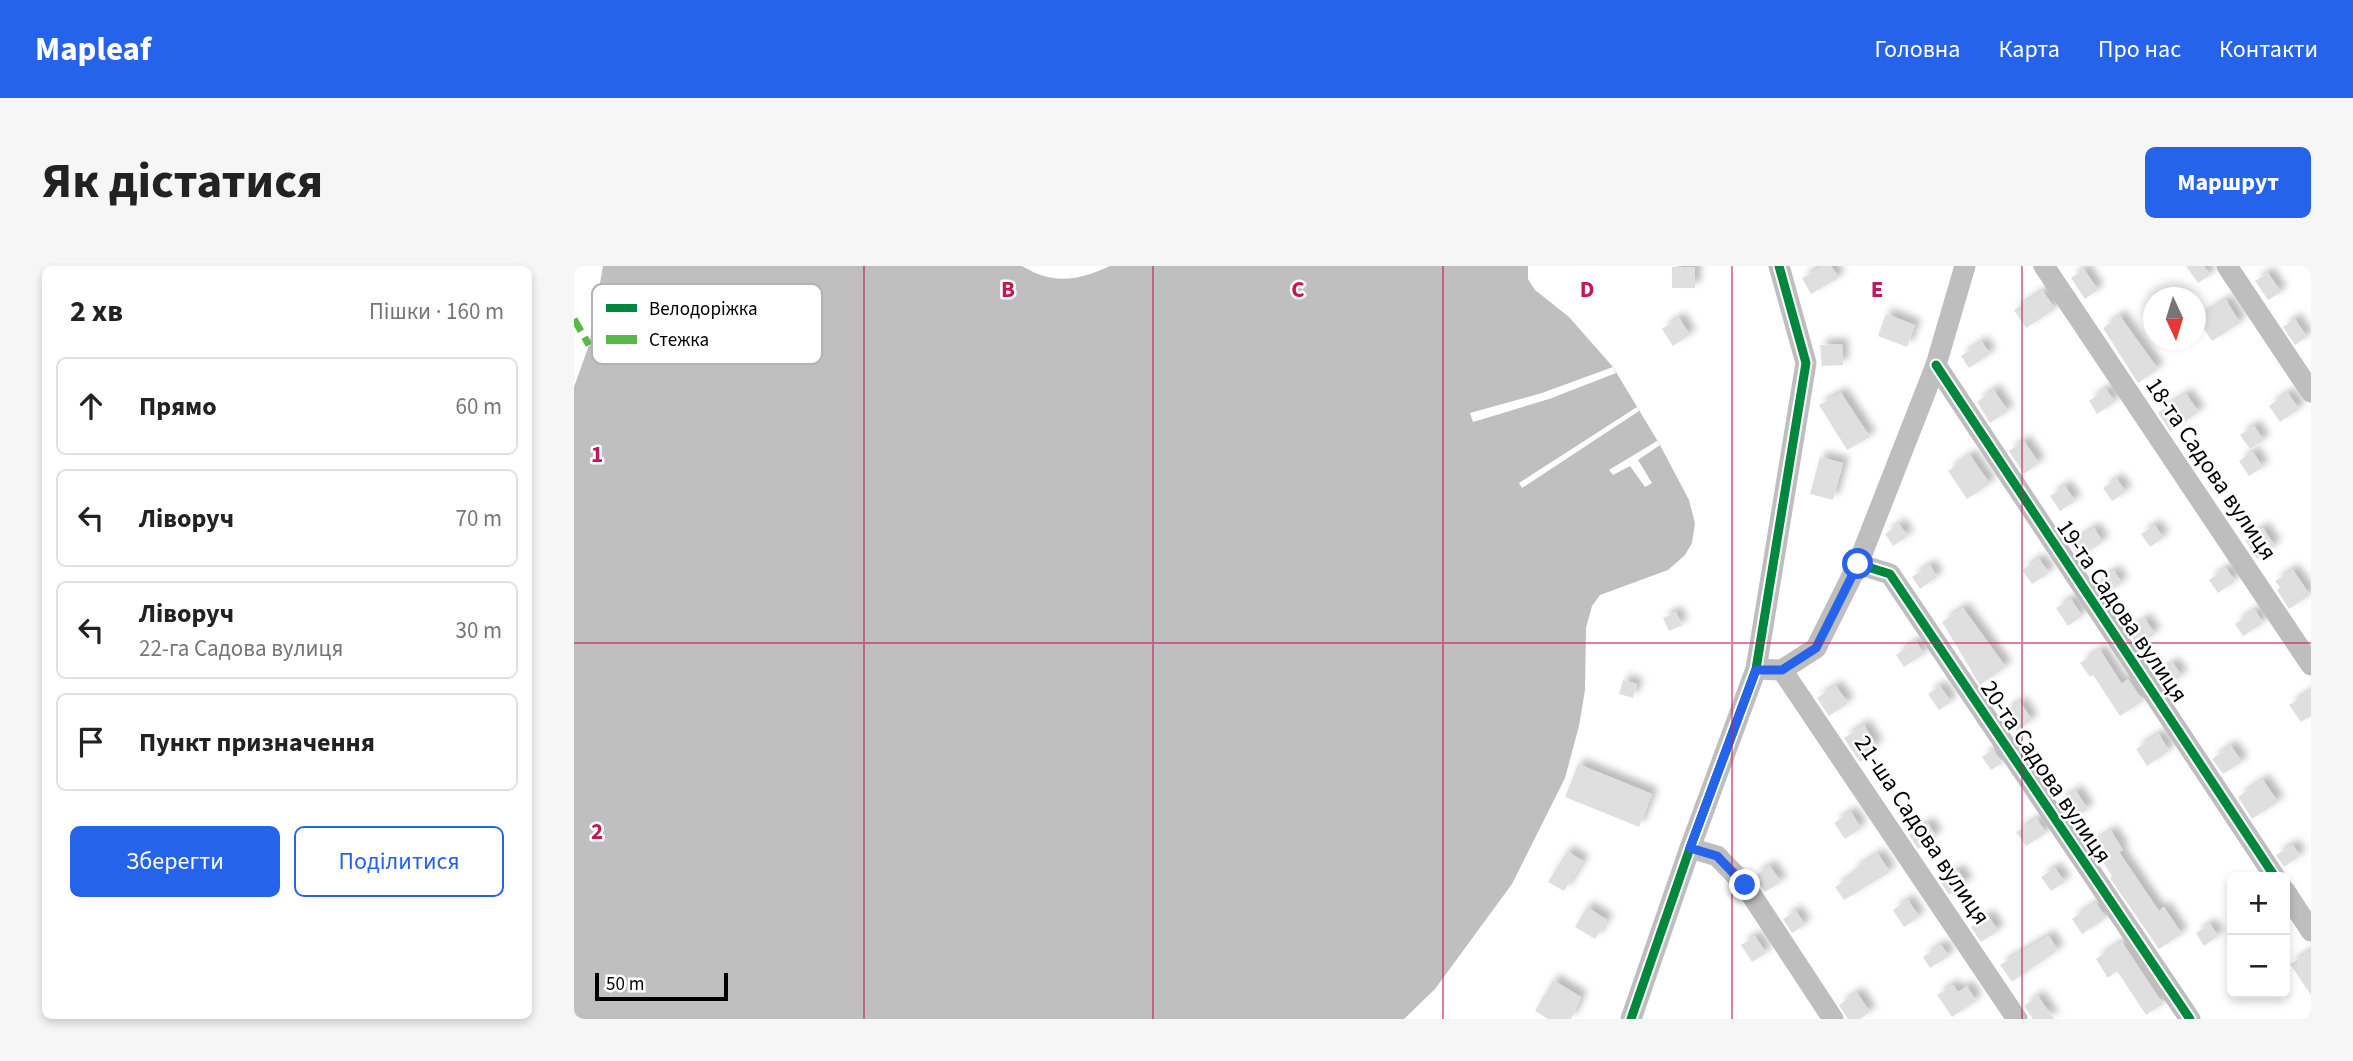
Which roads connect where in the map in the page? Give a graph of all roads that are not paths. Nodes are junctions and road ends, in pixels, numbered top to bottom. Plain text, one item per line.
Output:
1 (1779, 266) edge
2 (1965, 266) edge
3 (2045, 266) edge
4 (2227, 266) edge
5 (1936, 365) junction
6 (2311, 392) edge
7 (1858, 564) junction
8 (2311, 666) edge
9 (1756, 670) junction
10 (1782, 670) junction
11 (1690, 848) junction
12 (2272, 872) edge
13 (2290, 899) edge
14 (2311, 931) edge
15 (1631, 1019) edge
16 (1833, 1019) edge
17 (2017, 1019) edge
18 (2190, 1019) edge

1 - 9 street
2 - 5 street
3 - 8 street, 18-та Садова вулиця
4 - 6 street
5 - 7 street
5 - 12 street, 19-та Садова вулиця
7 - 10 street
7 - 18 street, 20-та Садова вулиця
9 - 10 street
9 - 11 street
10 - 17 street, 21-ша Садова вулиця
11 - 15 street
11 - 16 street
13 - 14 street

